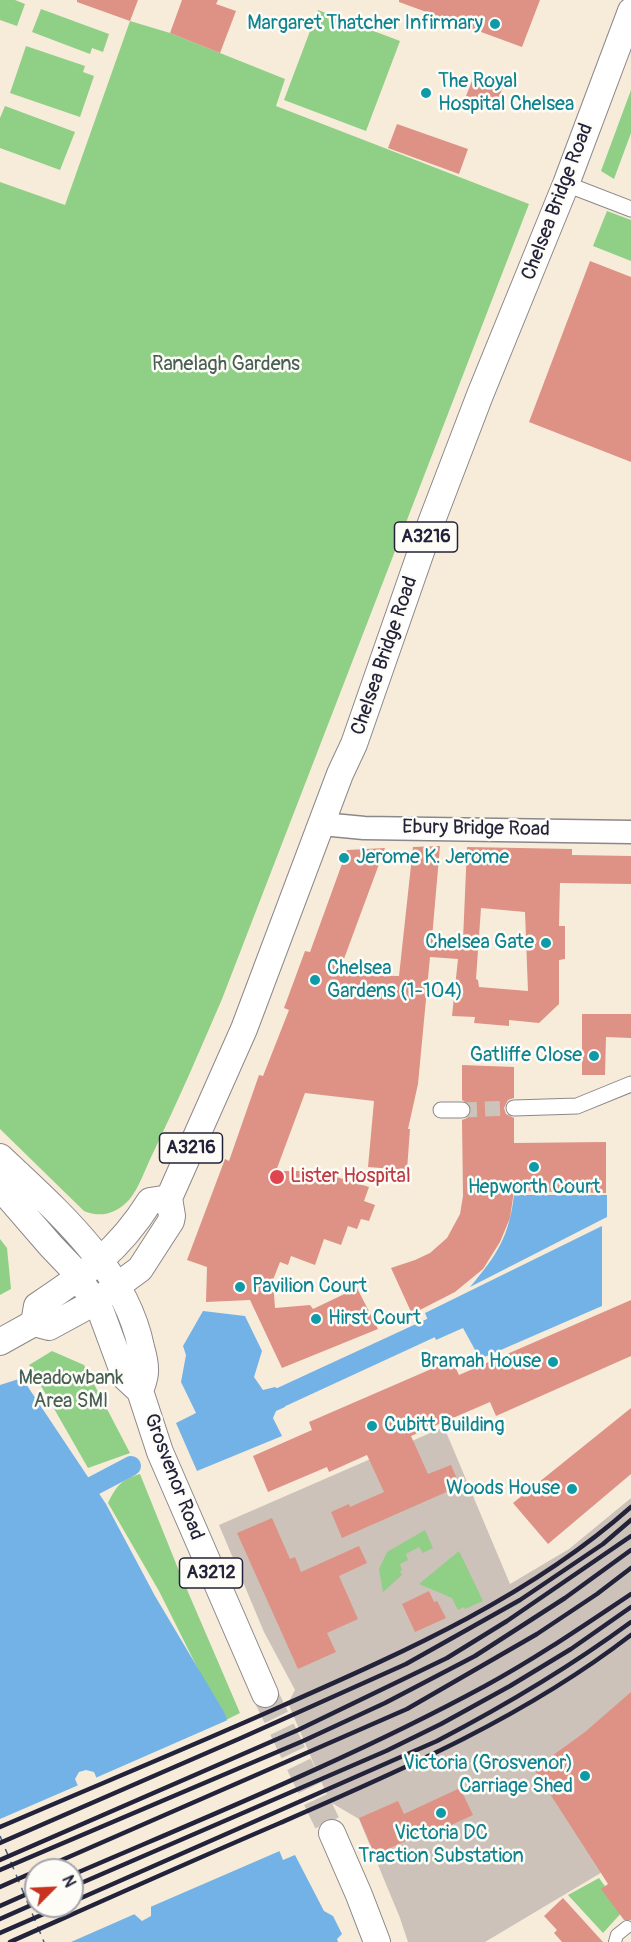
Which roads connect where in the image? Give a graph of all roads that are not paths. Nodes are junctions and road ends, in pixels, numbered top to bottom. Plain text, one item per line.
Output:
1 (631, 11) edge
2 (566, 184) junction
3 (631, 209) edge
4 (322, 824) junction
5 (631, 832) edge
6 (631, 1084) edge
7 (514, 1108) tunnel mouth
8 (441, 1110) dead end
9 (462, 1110) tunnel mouth
10 (0, 1157) edge
11 (0, 1187) edge
12 (169, 1198) junction
13 (100, 1262) junction
14 (80, 1278) junction
15 (117, 1287) junction
16 (95, 1302) junction
17 (34, 1323) junction
18 (5, 1339) edge
19 (140, 1392) junction
20 (265, 1694) tunnel mouth
21 (332, 1833) tunnel mouth
22 (627, 1927) dead end
23 (376, 1942) edge
24 (615, 1942) edge

1 - 2 main road, Chelsea Bridge Road / A3216
2 - 3 street
2 - 4 main road, Chelsea Bridge Road / A3216
4 - 5 main road, Ebury Bridge Road
4 - 12 main road, Chelsea Bridge Road / A3216
6 - 7 street
8 - 9 street
10 - 13 main road, Grosvenor Road / A3212
11 - 14 main road, Grosvenor Road / A3212
12 - 13 main road
12 - 15 main road, Chelsea Bridge Road / A3216
13 - 14 main road
13 - 15 main road, Grosvenor Road / A3212
14 - 16 main road, Grosvenor Road / A3212
14 - 17 main road
15 - 16 main road, Chelsea Bridge Road / A3216
15 - 19 main road, Grosvenor Road / A3212
16 - 17 main road, A3216
16 - 19 main road, Grosvenor Road / A3212
17 - 18 main road, A3216
19 - 20 main road, Grosvenor Road / A3212
21 - 23 main road
22 - 24 street

